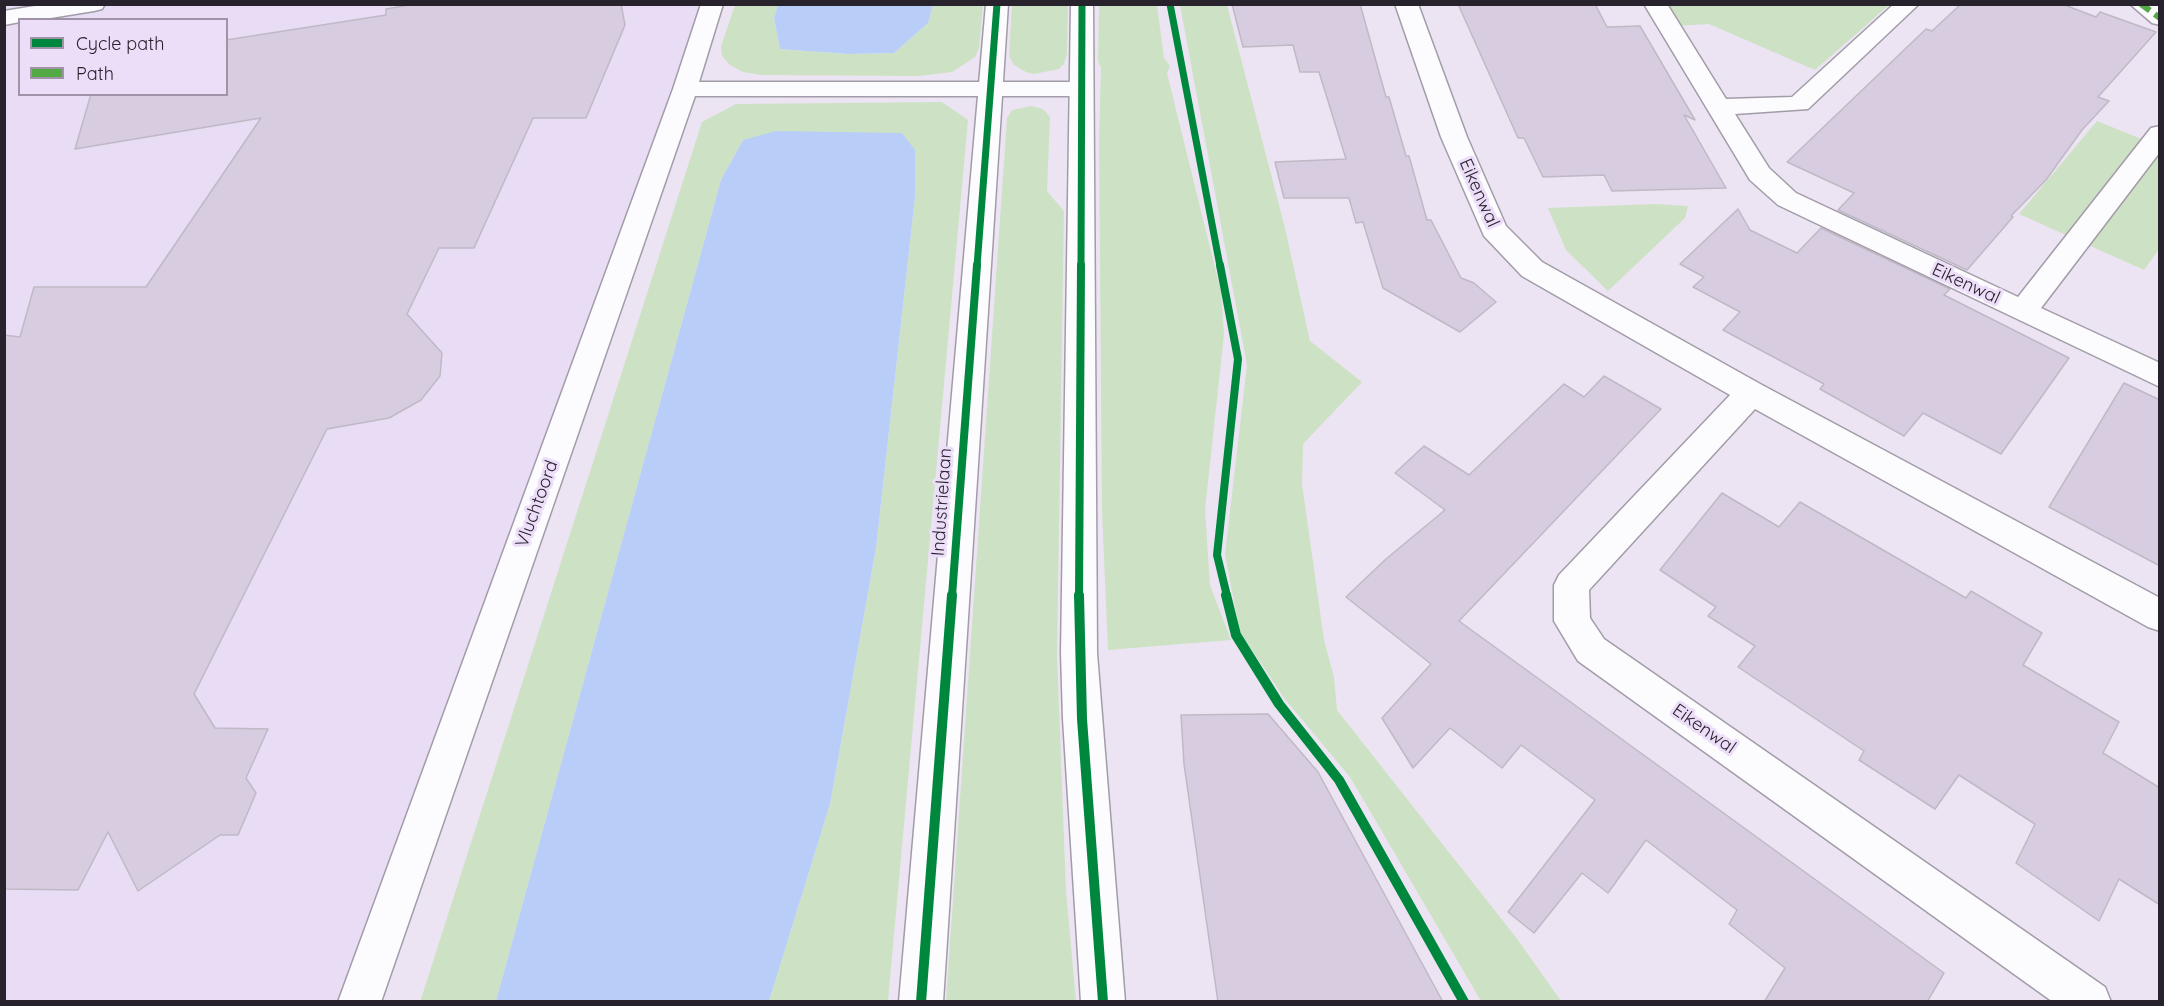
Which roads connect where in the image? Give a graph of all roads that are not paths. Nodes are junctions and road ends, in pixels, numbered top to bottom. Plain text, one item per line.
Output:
1 (94, 4) edge
2 (712, 4) edge
3 (997, 4) edge
4 (1082, 4) edge
5 (1406, 4) edge
6 (1655, 4) edge
7 (1908, 4) edge
8 (2141, 4) edge
9 (4, 18) edge
10 (2160, 18) edge
11 (685, 89) junction
12 (989, 89) junction
13 (1082, 89) junction
14 (1718, 107) junction
15 (2160, 134) edge
16 (2023, 311) junction
17 (2160, 376) edge
18 (1751, 393) junction
19 (2160, 616) edge
20 (359, 1002) edge
21 (921, 1002) edge
22 (1103, 1002) edge
23 (2090, 1002) edge

1 - 9 street
2 - 11 street, Vluchtoord
3 - 12 street, Industrielaan
4 - 13 street
5 - 18 street, Eikenwal
6 - 14 street, Eikenwal
7 - 14 street
8 - 10 street
11 - 12 street
11 - 20 street, Vluchtoord
12 - 13 street
12 - 21 street, Industrielaan
13 - 22 street
14 - 16 street, Eikenwal
15 - 16 street, Eikenwal
16 - 17 street, Eikenwal
18 - 19 street, Eikenwal
18 - 23 street, Eikenwal

